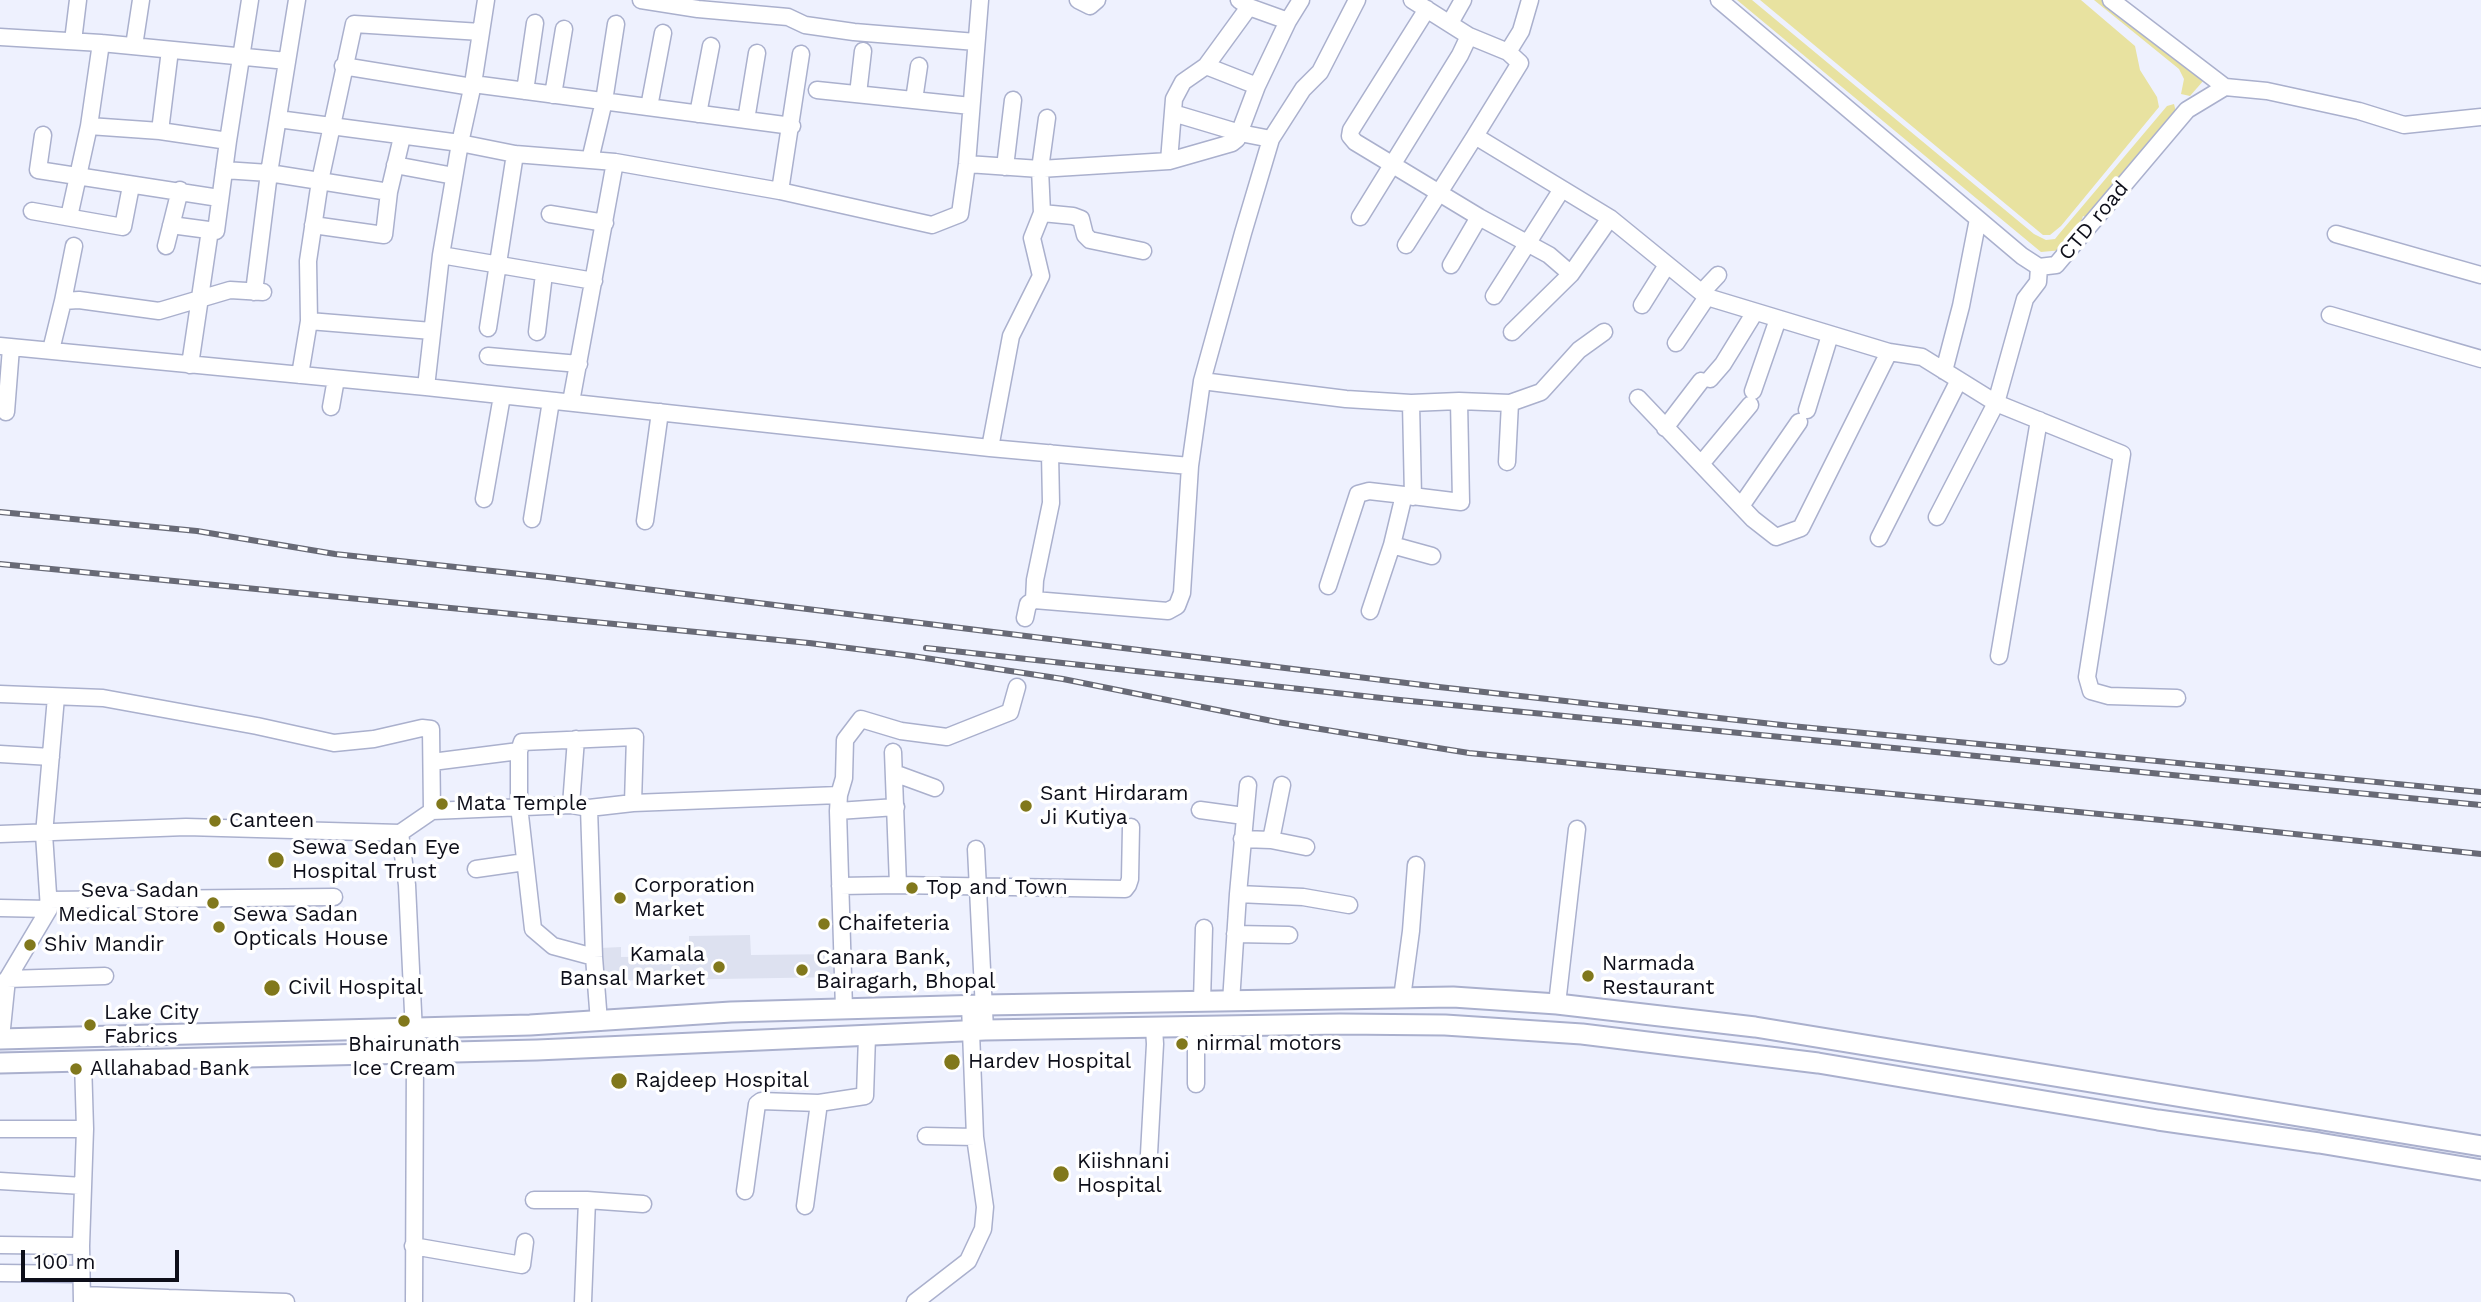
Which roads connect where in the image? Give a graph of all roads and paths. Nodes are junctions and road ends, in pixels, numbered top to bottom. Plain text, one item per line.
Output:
1 (78, 0) edge
2 (141, 0) edge
3 (250, 0) edge
4 (297, 0) edge
5 (486, 0) edge
6 (641, 0) edge
7 (789, 0) edge
8 (980, 0) edge
9 (1078, 0) edge
10 (1097, 0) edge
11 (1301, 0) edge
12 (1463, 0) edge
13 (1530, 0) edge
14 (1719, 0) edge
15 (2111, 0) edge
16 (1354, 1) edge
17 (1416, 2) edge
18 (1244, 3) edge
19 (699, 5) edge
20 (788, 17) junction
21 (1288, 21) junction
22 (535, 23) dead end
23 (1450, 23) junction
24 (617, 24) dead end
25 (564, 29) dead end
26 (481, 32) junction
27 (663, 33) dead end
28 (1469, 36) junction
29 (0, 37) edge
30 (73, 41) junction
31 (976, 42) junction
32 (101, 43) junction
33 (134, 46) junction
34 (711, 46) dead end
35 (170, 50) junction
36 (863, 51) dead end
37 (757, 52) dead end
38 (1508, 52) junction
39 (801, 54) dead end
40 (239, 57) junction
41 (287, 61) junction
42 (344, 66) junction
43 (919, 66) dead end
44 (1206, 66) junction
45 (472, 85) junction
46 (1257, 86) junction
47 (2225, 87) junction
48 (817, 90) dead end
49 (525, 91) junction
50 (858, 94) junction
51 (553, 95) junction
52 (604, 100) junction
53 (914, 100) junction
54 (1013, 100) dead end
55 (971, 106) junction
56 (649, 107) junction
57 (1173, 113) junction
58 (698, 114) junction
59 (2481, 117) edge
60 (1047, 118) dead end
61 (278, 119) junction
62 (746, 120) junction
63 (792, 125) junction
64 (89, 126) junction
65 (333, 127) junction
66 (160, 131) junction
67 (1240, 133) junction
68 (43, 135) dead end
69 (1475, 136) junction
70 (402, 137) junction
71 (1271, 139) junction
72 (228, 141) junction
73 (460, 143) junction
74 (515, 153) junction
75 (590, 160) junction
76 (1169, 161) junction
77 (615, 162) junction
78 (967, 164) junction
79 (1392, 164) junction
80 (395, 165) junction
81 (1005, 167) junction
82 (1040, 169) junction
83 (224, 170) junction
84 (269, 173) junction
85 (454, 176) junction
86 (78, 177) junction
87 (320, 181) junction
88 (131, 186) junction
89 (1562, 189) junction
90 (180, 190) junction
91 (780, 191) junction
92 (389, 192) junction
93 (1438, 192) junction
94 (219, 198) junction
95 (32, 211) dead end
96 (1042, 213) junction
97 (550, 214) dead end
98 (69, 216) junction
99 (1360, 217) dead end
100 (1479, 217) junction
101 (1610, 218) junction
102 (1978, 219) junction
103 (605, 223) junction
104 (171, 225) junction
105 (313, 225) junction
106 (210, 230) junction
107 (2336, 234) dead end
108 (1527, 242) junction
109 (1406, 245) dead end
110 (74, 246) dead end
111 (166, 246) dead end
112 (1143, 251) dead end
113 (441, 255) junction
114 (497, 263) junction
115 (1451, 265) dead end
116 (1667, 265) junction
117 (2039, 267) junction
118 (544, 274) junction
119 (1571, 274) junction
120 (1718, 275) dead end
121 (2481, 275) edge
122 (594, 281) junction
123 (1704, 295) junction
124 (1494, 296) dead end
125 (198, 300) junction
126 (62, 301) junction
127 (1642, 306) dead end
128 (1755, 312) junction
129 (2330, 315) dead end
130 (1778, 319) junction
131 (309, 321) junction
132 (488, 328) dead end
133 (432, 331) junction
134 (537, 332) dead end
135 (1511, 332) dead end
136 (1604, 332) dead end
137 (1830, 335) junction
138 (1676, 343) dead end
139 (5, 347) edge
140 (51, 350) junction
141 (1889, 352) junction
142 (488, 356) dead end
143 (2481, 359) edge
144 (579, 364) junction
145 (190, 365) junction
146 (1944, 372) junction
147 (300, 375) junction
148 (336, 379) junction
149 (1959, 380) junction
150 (1202, 381) junction
151 (426, 387) junction
152 (502, 396) junction
153 (1638, 398) dead end
154 (551, 401) junction
155 (1459, 401) junction
156 (572, 402) junction
157 (1411, 403) junction
158 (1510, 403) junction
159 (1996, 403) junction
160 (331, 407) dead end
161 (6, 412) dead end
162 (660, 412) junction
163 (2039, 420) junction
164 (1665, 428) junction
165 (990, 448) junction
166 (1050, 453) junction
167 (1507, 462) dead end
168 (1700, 464) junction
169 (1190, 466) junction
170 (1409, 496) junction
171 (484, 499) dead end
172 (1741, 506) junction
173 (1937, 517) dead end
174 (533, 519) dead end
175 (645, 521) dead end
176 (1879, 538) dead end
177 (1392, 545) junction
178 (1432, 556) dead end
179 (1328, 586) dead end
180 (1034, 600) junction
181 (1370, 611) dead end
182 (1025, 618) dead end
183 (1999, 656) dead end
184 (1017, 687) dead end
185 (0, 694) edge
186 (56, 697) junction
187 (2177, 698) dead end
188 (576, 739) junction
189 (519, 751) junction
190 (893, 752) dead end
191 (0, 754) edge
192 (51, 757) junction
193 (432, 762) junction
194 (894, 773) junction
195 (1248, 785) dead end
196 (1282, 785) dead end
197 (935, 788) dead end
198 (632, 803) junction
199 (838, 803) junction
200 (571, 805) junction
201 (519, 806) junction
202 (896, 807) junction
203 (589, 808) junction
204 (1199, 810) dead end
205 (432, 811) junction
206 (1244, 816) junction
207 (1130, 827) dead end
208 (1577, 829) dead end
209 (400, 833) junction
210 (0, 834) edge
211 (44, 834) junction
212 (1242, 839) junction
213 (1271, 840) junction
214 (1306, 847) dead end
215 (976, 849) dead end
216 (525, 862) junction
217 (1416, 865) dead end
218 (477, 869) dead end
219 (898, 885) junction
220 (840, 886) junction
221 (977, 887) junction
222 (1238, 894) junction
223 (334, 897) dead end
224 (49, 904) junction
225 (1349, 905) dead end
226 (0, 908) edge
227 (1204, 928) dead end
228 (1235, 934) junction
229 (1290, 935) dead end
230 (594, 957) junction
231 (105, 976) dead end
232 (4, 983) edge
233 (1402, 998) junction
234 (1202, 1002) junction
235 (1231, 1002) junction
236 (1557, 1004) junction
237 (977, 1005) junction
238 (844, 1009) junction
239 (599, 1022) junction
240 (413, 1028) junction
241 (1154, 1028) junction
242 (1196, 1028) junction
243 (978, 1030) junction
244 (867, 1036) junction
245 (1, 1038) edge
246 (415, 1054) junction
247 (83, 1061) junction
248 (0, 1063) edge
249 (1196, 1084) dead end
250 (819, 1103) junction
251 (0, 1129) edge
252 (85, 1129) junction
253 (926, 1136) dead end
254 (975, 1137) junction
255 (2481, 1146) edge
256 (1149, 1154) dead end
257 (2481, 1170) edge
258 (0, 1181) edge
259 (83, 1186) junction
260 (745, 1191) dead end
261 (534, 1200) dead end
262 (587, 1200) junction
263 (643, 1204) dead end
264 (805, 1206) dead end
265 (525, 1242) dead end
266 (0, 1245) edge
267 (81, 1246) junction
268 (414, 1246) junction
269 (0, 1273) edge
270 (81, 1274) junction
271 (82, 1298) edge
272 (168, 1300) edge
273 (286, 1302) edge
274 (414, 1302) edge
275 (583, 1302) edge
276 (915, 1302) edge

1 - 30 street
2 - 33 street
3 - 40 street
4 - 41 street
5 - 26 street
6 - 19 street
7 - 20 street
8 - 31 street
9 - 10 street
11 - 21 street
12 - 23 street
13 - 38 street
14 - 102 street, CTD road
15 - 47 street
16 - 71 street
17 - 23 street
17 - 79 street
18 - 21 street
18 - 44 street
19 - 20 street
20 - 31 street
21 - 46 street
22 - 49 street
23 - 28 street
24 - 52 street
25 - 51 street
26 - 42 street
26 - 45 street
27 - 56 street
28 - 38 street
28 - 79 street
29 - 30 street
30 - 32 street
31 - 55 street
32 - 33 street
32 - 64 street
33 - 35 street
34 - 58 street
35 - 40 street
35 - 66 street
36 - 50 street
37 - 62 street
38 - 69 street
39 - 63 street
40 - 41 street
40 - 72 street
41 - 61 street
42 - 45 street
42 - 65 street
43 - 53 street
44 - 46 street
44 - 57 street
45 - 49 street
45 - 73 street
46 - 67 street
47 - 59 street
47 - 117 street, CTD road
48 - 50 street
49 - 51 street
50 - 53 street
51 - 52 street
52 - 56 street
52 - 75 street
53 - 55 street
54 - 81 street
55 - 78 street
56 - 58 street
57 - 67 street
57 - 76 street
58 - 62 street
60 - 82 street
61 - 65 street
61 - 84 street
62 - 63 street
63 - 91 street
64 - 66 street
64 - 86 street
65 - 70 street
65 - 87 street
66 - 72 street
67 - 71 street
67 - 76 street
68 - 86 street
69 - 89 street
69 - 93 street
70 - 73 street
70 - 80 street
71 - 150 street
72 - 83 street
73 - 74 street
73 - 85 street
74 - 75 street
74 - 114 street
75 - 77 street
76 - 82 street
77 - 91 street
77 - 103 street
78 - 81 street
78 - 91 street
79 - 93 street
79 - 99 street
80 - 85 street
80 - 92 street
81 - 82 street
82 - 96 street
83 - 84 street
83 - 94 street
84 - 87 street
84 - 125 street
85 - 113 street
86 - 88 street
86 - 98 street
87 - 92 street
87 - 105 street
88 - 90 street
88 - 98 street
89 - 101 street
89 - 108 street
90 - 94 street
90 - 104 street
92 - 105 street
93 - 100 street
93 - 109 street
94 - 106 street
95 - 98 street
96 - 112 street
96 - 165 street
97 - 103 street
100 - 108 street
100 - 115 street
101 - 116 street
101 - 119 street
102 - 117 street, CTD road
102 - 146 street
103 - 122 street
104 - 106 street
104 - 111 street
105 - 131 street
106 - 125 street
107 - 121 street
108 - 119 street
108 - 124 street
110 - 126 street
113 - 114 street
113 - 133 street
114 - 118 street
114 - 132 street
116 - 123 street
116 - 127 street
117 - 159 street
118 - 122 street
118 - 134 street
119 - 135 street
120 - 123 street
122 - 144 street
123 - 128 street
123 - 138 street
125 - 126 street
125 - 145 street
126 - 140 street
128 - 130 street
128 - 164 street
129 - 143 street
130 - 137 street
130 - 168 street
131 - 133 street
131 - 147 street
133 - 151 street
136 - 158 street
137 - 141 street
137 - 172 street
139 - 140 street
139 - 161 street
140 - 145 street
141 - 146 street
141 - 172 street
142 - 144 street
144 - 156 street
145 - 147 street
146 - 149 street
147 - 148 street
148 - 151 street
148 - 160 street
149 - 159 street
149 - 176 street
150 - 157 street
150 - 169 street
151 - 152 street
152 - 154 street
152 - 171 street
153 - 164 street
154 - 156 street
154 - 174 street
155 - 157 street
155 - 158 street
155 - 170 street
156 - 162 street
157 - 170 street
158 - 167 street
159 - 163 street
159 - 173 street
162 - 165 street
162 - 175 street
163 - 183 street
163 - 187 street
164 - 168 street
165 - 166 street
166 - 169 street
166 - 180 street
168 - 172 street
169 - 180 street
170 - 177 street
170 - 179 street
177 - 178 street
177 - 181 street
180 - 182 street
184 - 199 street
185 - 186 street
186 - 192 street
186 - 193 street
188 - 189 street
188 - 198 street
188 - 200 street
189 - 193 street
189 - 201 street
190 - 194 street
191 - 192 street
192 - 211 street
193 - 205 street
194 - 197 street
194 - 202 street
195 - 206 street
196 - 213 street
198 - 199 street
198 - 203 street
199 - 202 street
199 - 220 street
200 - 201 street
200 - 203 street
201 - 205 street
201 - 216 street
202 - 219 street
203 - 230 street
204 - 206 street
205 - 209 street
206 - 212 street
207 - 221 street
208 - 236 street
209 - 211 street
209 - 240 street
210 - 211 street
211 - 224 street
212 - 213 street
212 - 222 street
213 - 214 street
215 - 221 street
216 - 218 street
216 - 230 street
217 - 233 street
219 - 220 street
219 - 221 street
220 - 238 street
221 - 237 street
222 - 225 street
222 - 228 street
223 - 224 street
224 - 226 street
224 - 232 street
227 - 234 street
228 - 229 street
228 - 235 street
230 - 239 street
231 - 232 street
232 - 245 street
233 - 235 main road
233 - 236 main road
234 - 235 main road
234 - 237 main road
236 - 255 main road
237 - 238 main road
237 - 243 street
238 - 239 main road
239 - 240 main road
240 - 245 main road
240 - 246 street
241 - 242 main road
241 - 243 main road
241 - 256 street
242 - 249 street
242 - 257 main road
243 - 244 main road
243 - 254 street
244 - 246 main road
244 - 250 street
246 - 247 main road
246 - 268 street
247 - 248 main road
247 - 252 street
250 - 260 street
250 - 264 street
251 - 252 street
252 - 259 street
253 - 254 street
254 - 276 street
258 - 259 street
259 - 267 street
261 - 262 street
262 - 263 street
262 - 275 street
265 - 268 street
266 - 267 street
267 - 270 street
268 - 274 street
269 - 270 street
270 - 271 street
271 - 272 street
272 - 273 street

